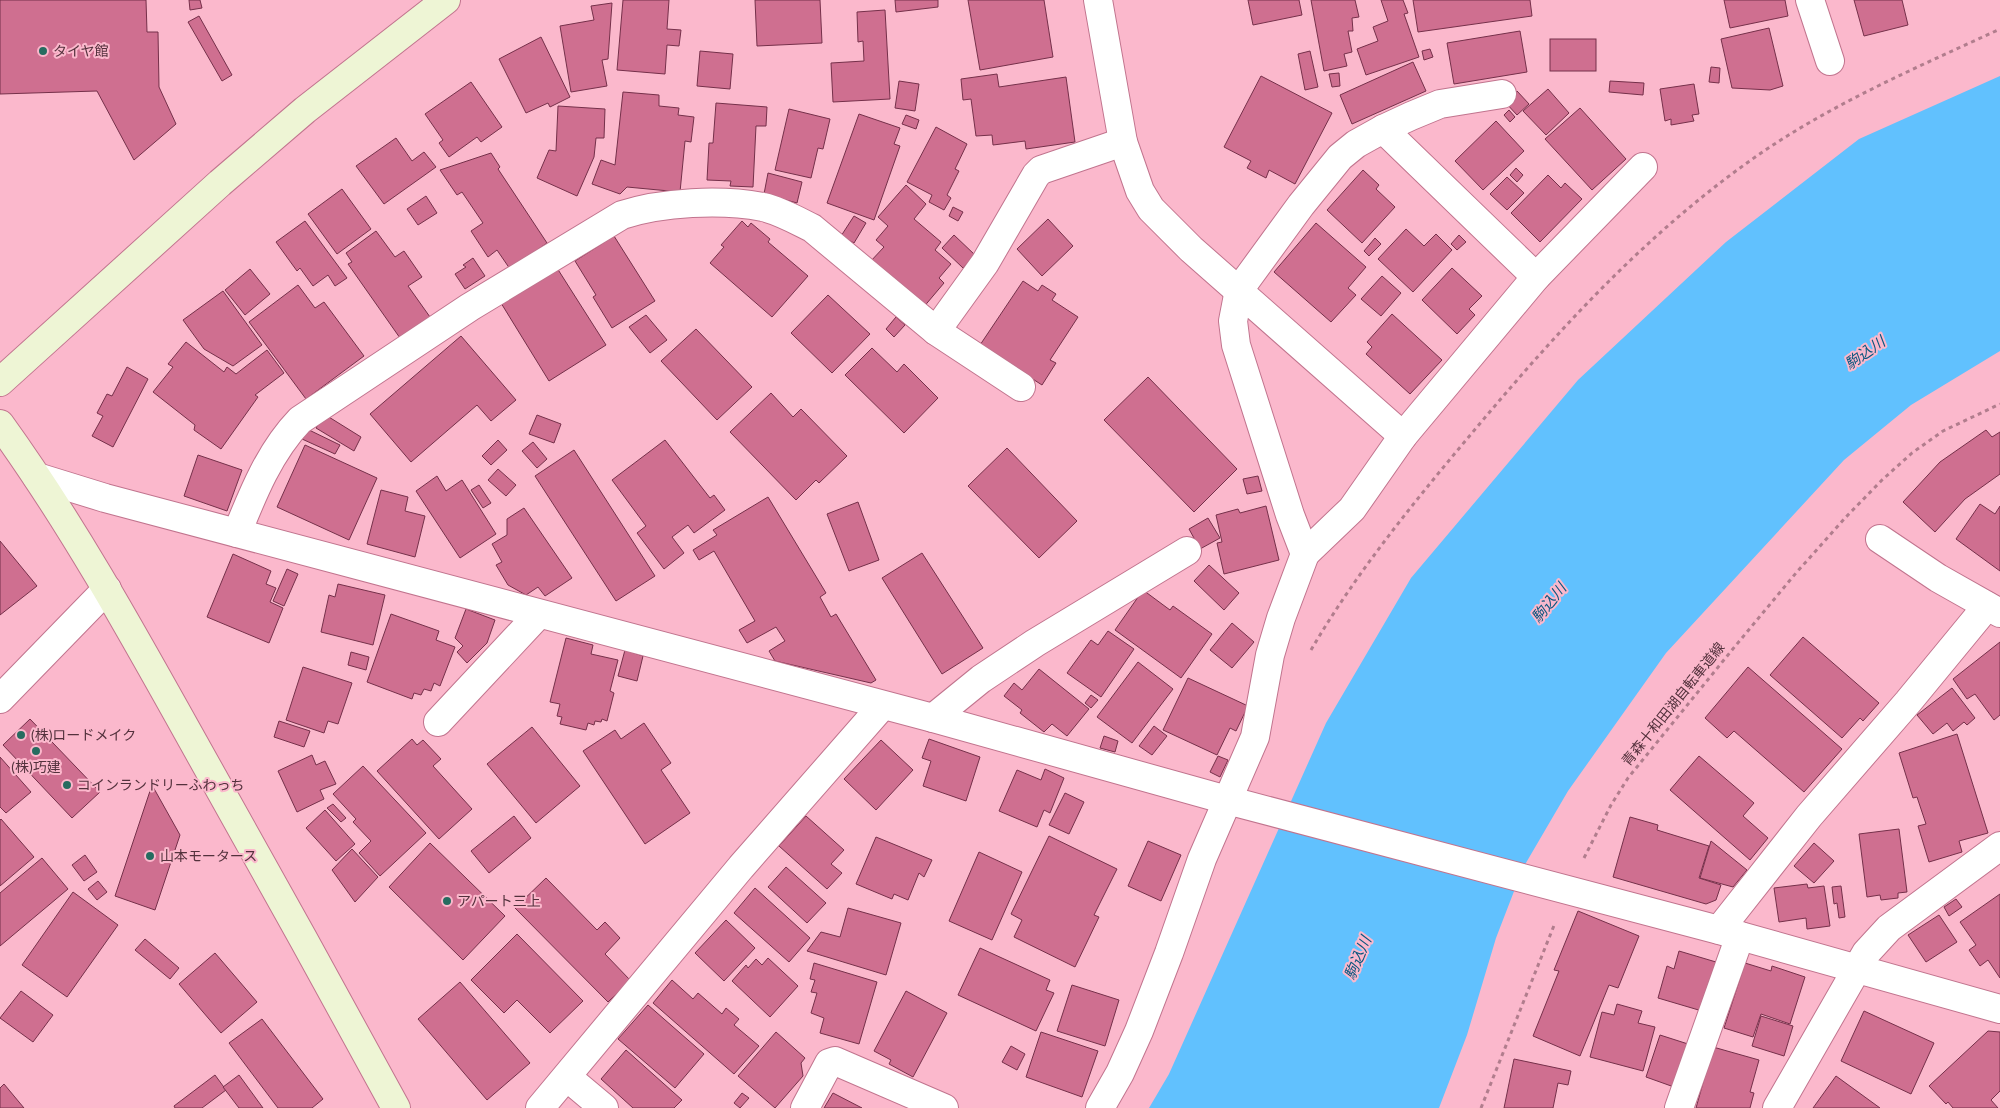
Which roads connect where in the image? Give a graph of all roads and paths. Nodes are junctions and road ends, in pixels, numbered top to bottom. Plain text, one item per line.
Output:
1 (446, 0) edge
2 (1098, 0) edge
3 (1810, 0) edge
4 (2000, 28) edge
5 (1830, 62) dead end
6 (1502, 94) dead end
7 (1383, 130) junction
8 (1123, 142) junction
9 (1643, 167) dead end
10 (1536, 277) junction
11 (1239, 290) junction
12 (936, 331) junction
13 (0, 382) edge
14 (1021, 386) dead end
15 (2000, 404) edge
16 (0, 424) edge
17 (1403, 436) junction
18 (37, 477) junction
19 (237, 533) junction
20 (1880, 539) dead end
21 (1187, 551) dead end
22 (1305, 554) junction
23 (107, 589) junction
24 (1994, 609) edge
25 (540, 614) junction
26 (1307, 657) dead end
27 (0, 699) edge
28 (882, 706) junction
29 (932, 718) junction
30 (438, 722) dead end
31 (1239, 803) junction
32 (2000, 846) edge
33 (1563, 890) junction
34 (1729, 933) junction
35 (1857, 969) junction
36 (2000, 1009) edge
37 (567, 1077) junction
38 (396, 1108) edge
39 (540, 1108) edge
40 (604, 1108) edge
41 (805, 1108) edge
42 (944, 1108) edge
43 (1100, 1108) edge
44 (1480, 1108) edge
45 (1679, 1108) edge
46 (1776, 1108) edge

1 - 13 street
2 - 8 street
3 - 5 street
4 - 26 path
6 - 7 street
7 - 10 street
7 - 11 street
8 - 11 street
8 - 12 street
9 - 10 street
10 - 17 street
11 - 17 street
11 - 22 street
12 - 14 street
12 - 19 street
15 - 33 path, 青森十和田湖自転車道線
16 - 18 street
17 - 22 street
18 - 19 street
18 - 23 street
19 - 25 street
20 - 24 street
21 - 29 street
22 - 31 street
23 - 27 street
23 - 38 street
24 - 34 street
25 - 28 street
25 - 30 street
28 - 29 street
28 - 37 street
29 - 31 street
31 - 33 street
31 - 43 street
32 - 35 street
33 - 34 street
33 - 44 path, 青森十和田湖自転車道線
34 - 35 street
34 - 45 street
35 - 36 street
35 - 46 street
37 - 39 street
37 - 40 street
41 - 42 street

